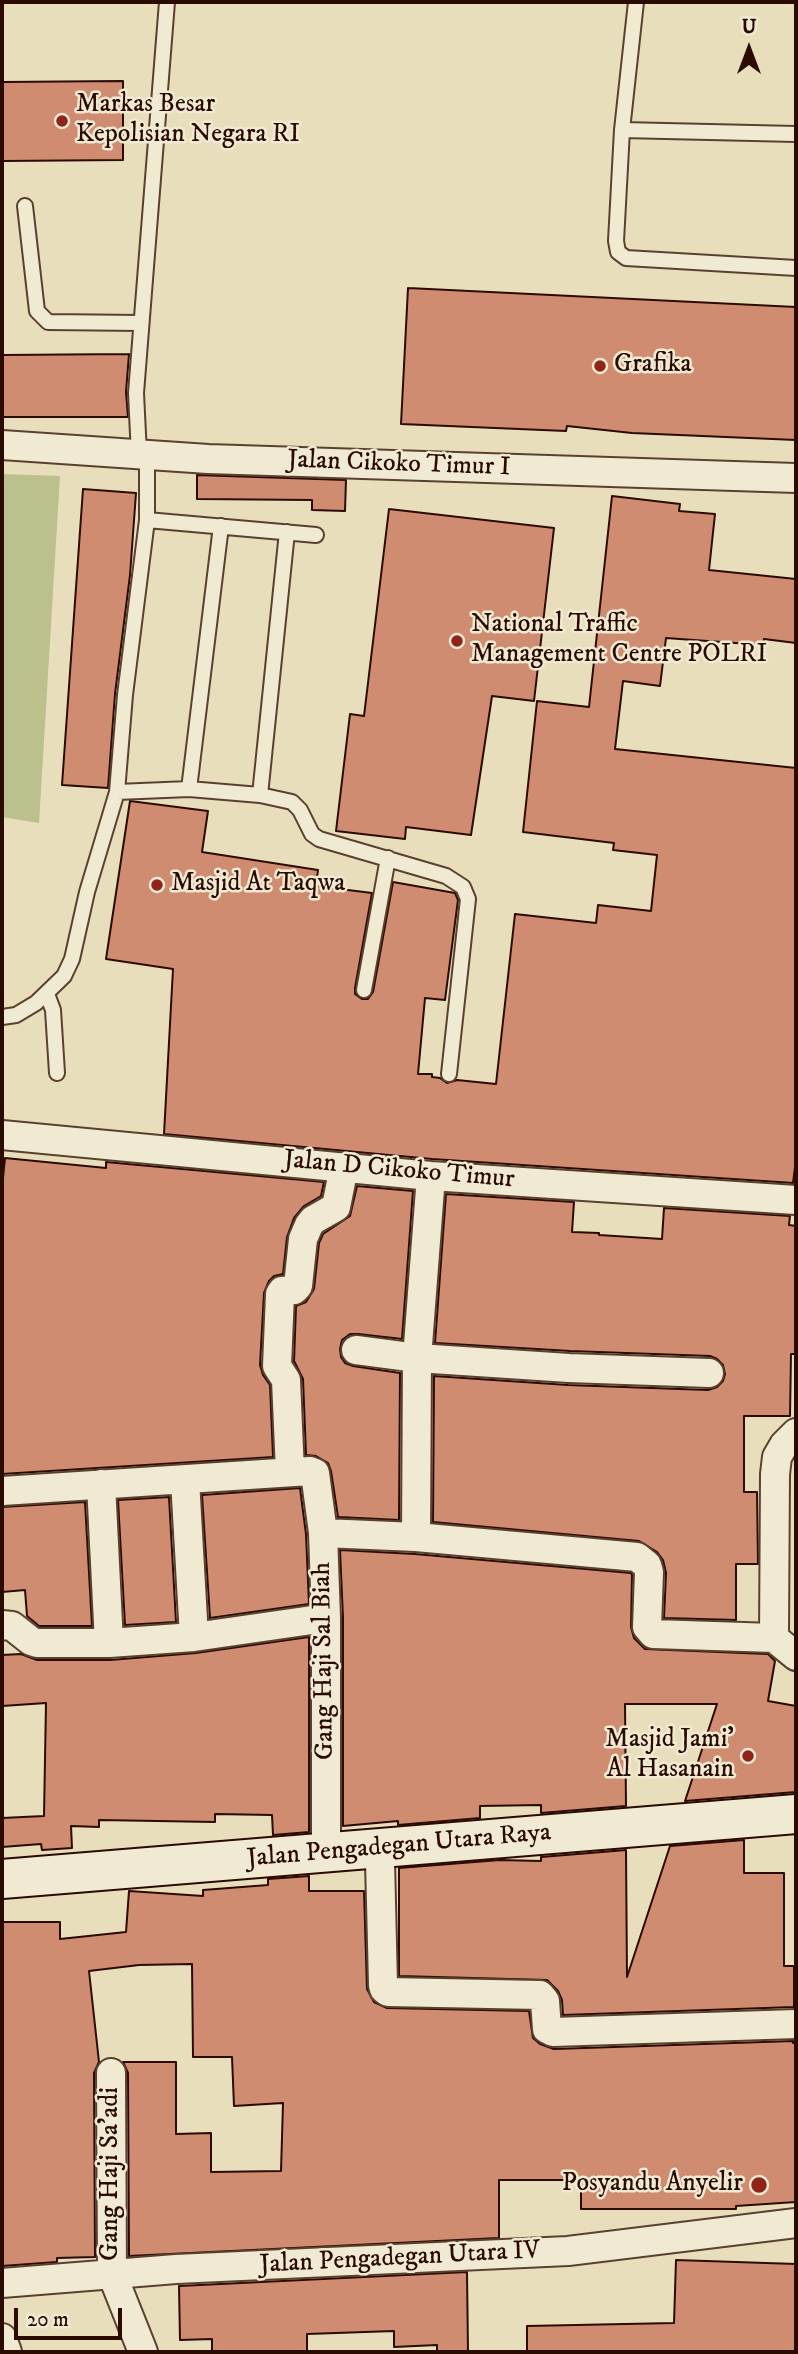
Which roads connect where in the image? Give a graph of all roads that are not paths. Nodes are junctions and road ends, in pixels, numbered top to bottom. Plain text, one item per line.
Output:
1 (167, 2) edge
2 (636, 2) edge
3 (622, 130) junction
4 (796, 134) edge
5 (25, 206) dead end
6 (796, 268) edge
7 (141, 323) junction
8 (2, 445) edge
9 (143, 455) junction
10 (796, 478) edge
11 (147, 520) junction
12 (221, 526) junction
13 (287, 532) junction
14 (316, 535) dead end
15 (189, 789) junction
16 (117, 792) junction
17 (260, 795) junction
18 (388, 858) junction
19 (364, 990) dead end
20 (47, 994) junction
21 (2, 1017) edge
22 (57, 1073) dead end
23 (449, 1074) dead end
24 (2, 1135) edge
25 (344, 1167) junction
26 (431, 1177) junction
27 (796, 1200) edge
28 (356, 1350) dead end
29 (417, 1358) junction
30 (709, 1373) dead end
31 (796, 1433) edge
32 (302, 1471) junction
33 (185, 1480) junction
34 (101, 1484) junction
35 (2, 1491) edge
36 (323, 1533) junction
37 (416, 1537) junction
38 (326, 1618) junction
39 (2, 1625) edge
40 (194, 1637) junction
41 (774, 1638) junction
42 (109, 1643) junction
43 (796, 1656) edge
44 (796, 1814) edge
45 (382, 1848) junction
46 (326, 1853) junction
47 (2, 1879) edge
48 (796, 2024) edge
49 (111, 2073) dead end
50 (796, 2222) edge
51 (112, 2274) junction
52 (2, 2283) edge
53 (2, 2338) edge
54 (7, 2352) edge
55 (143, 2352) edge

1 - 7 lane
2 - 3 lane
3 - 4 lane
3 - 6 lane
5 - 7 lane
7 - 9 lane
8 - 9 street, Jalan Cikoko Timur I
9 - 10 street, Jalan Cikoko Timur I
9 - 11 lane
11 - 12 lane
11 - 16 lane
12 - 13 lane
12 - 15 lane
13 - 14 lane
13 - 17 lane
15 - 16 lane
15 - 17 lane
16 - 20 lane
17 - 18 lane
18 - 19 lane
18 - 23 lane
20 - 21 lane
20 - 22 lane
24 - 25 street, Jalan D Cikoko Timur
25 - 26 street, Jalan D Cikoko Timur
25 - 32 street, Gang Haji Sal Biah
26 - 27 street, Jalan D Cikoko Timur
26 - 29 street
28 - 29 street
29 - 30 street
29 - 37 street
31 - 41 street
32 - 33 street
32 - 36 street, Gang Haji Sal Biah
33 - 34 street
33 - 40 street
34 - 35 street
34 - 42 street
36 - 37 street
36 - 38 street, Gang Haji Sal Biah
37 - 41 street
38 - 40 street
38 - 46 street, Gang Haji Sal Biah
39 - 42 street
40 - 42 street
41 - 43 street
44 - 45 street, Jalan Pengadegan Utara Raya
45 - 46 street, Jalan Pengadegan Utara Raya
45 - 48 street
46 - 47 street, Jalan Pengadegan Utara Raya
49 - 51 street, Gang Haji Sa'adi
50 - 51 street, Jalan Pengadegan Utara IV
51 - 52 street, Jalan Pengadegan Utara IV
51 - 55 street
53 - 54 street

